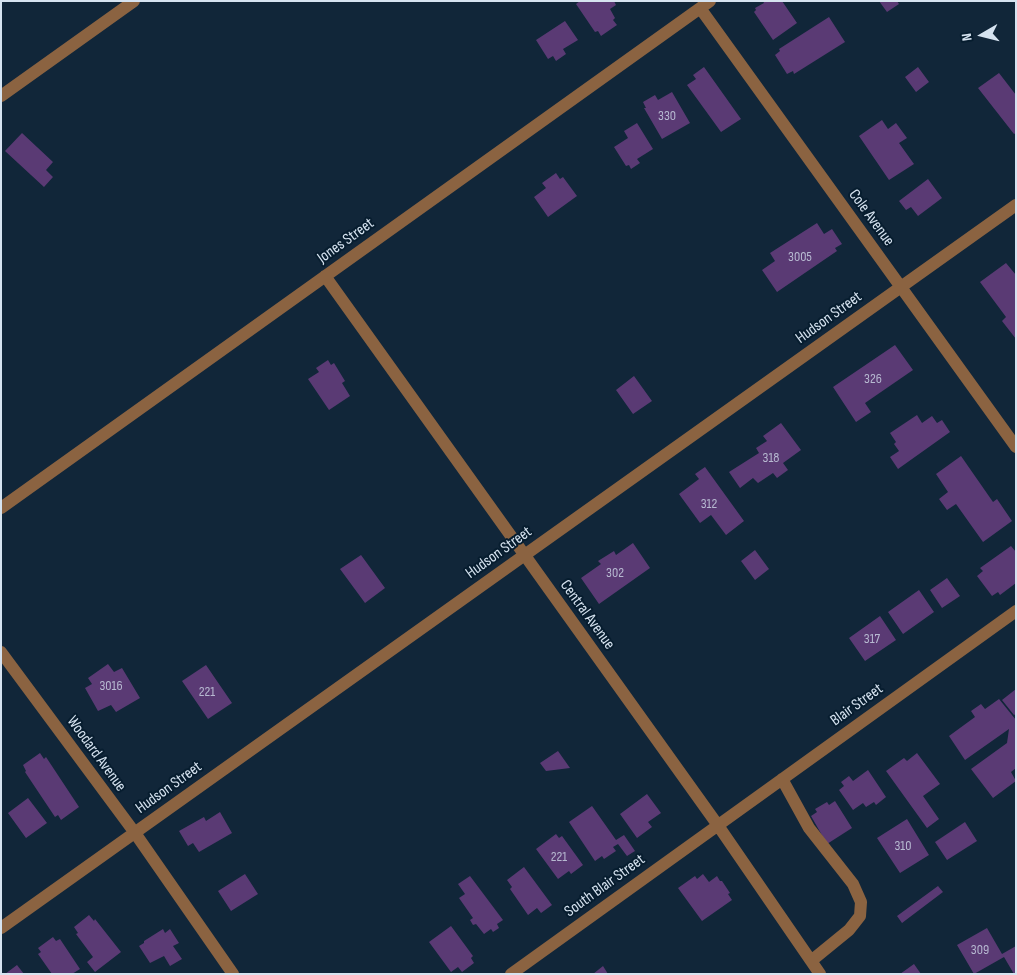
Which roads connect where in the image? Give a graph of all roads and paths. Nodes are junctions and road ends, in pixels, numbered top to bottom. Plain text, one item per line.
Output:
1 (134, 1) edge
2 (705, 5) edge
3 (1, 96) edge
4 (1016, 205) edge
5 (325, 276) junction
6 (900, 287) junction
7 (1016, 448) edge
8 (1, 508) edge
9 (524, 555) junction
10 (1016, 611) edge
11 (1, 652) edge
12 (782, 779) junction
13 (717, 824) junction
14 (135, 833) junction
15 (1, 928) edge
16 (810, 961) junction
17 (233, 974) edge
18 (511, 974) edge
19 (820, 974) edge

1 - 3 street
2 - 5 street, Jones Street
2 - 6 street, Cole Avenue
4 - 6 street, Hudson Street
5 - 8 street, Jones Street
5 - 9 street, Central Avenue
6 - 7 street, Cole Avenue
6 - 9 street, Hudson Street
9 - 13 street, Central Avenue
9 - 14 street, Hudson Street
10 - 12 street, Blair Street
11 - 14 street, Woodard Avenue
12 - 13 street, Blair Street
12 - 16 street
13 - 16 street, Central Avenue
13 - 18 street, South Blair Street
14 - 15 street, Hudson Street
14 - 17 street, Woodard Avenue
16 - 19 street, Central Avenue

